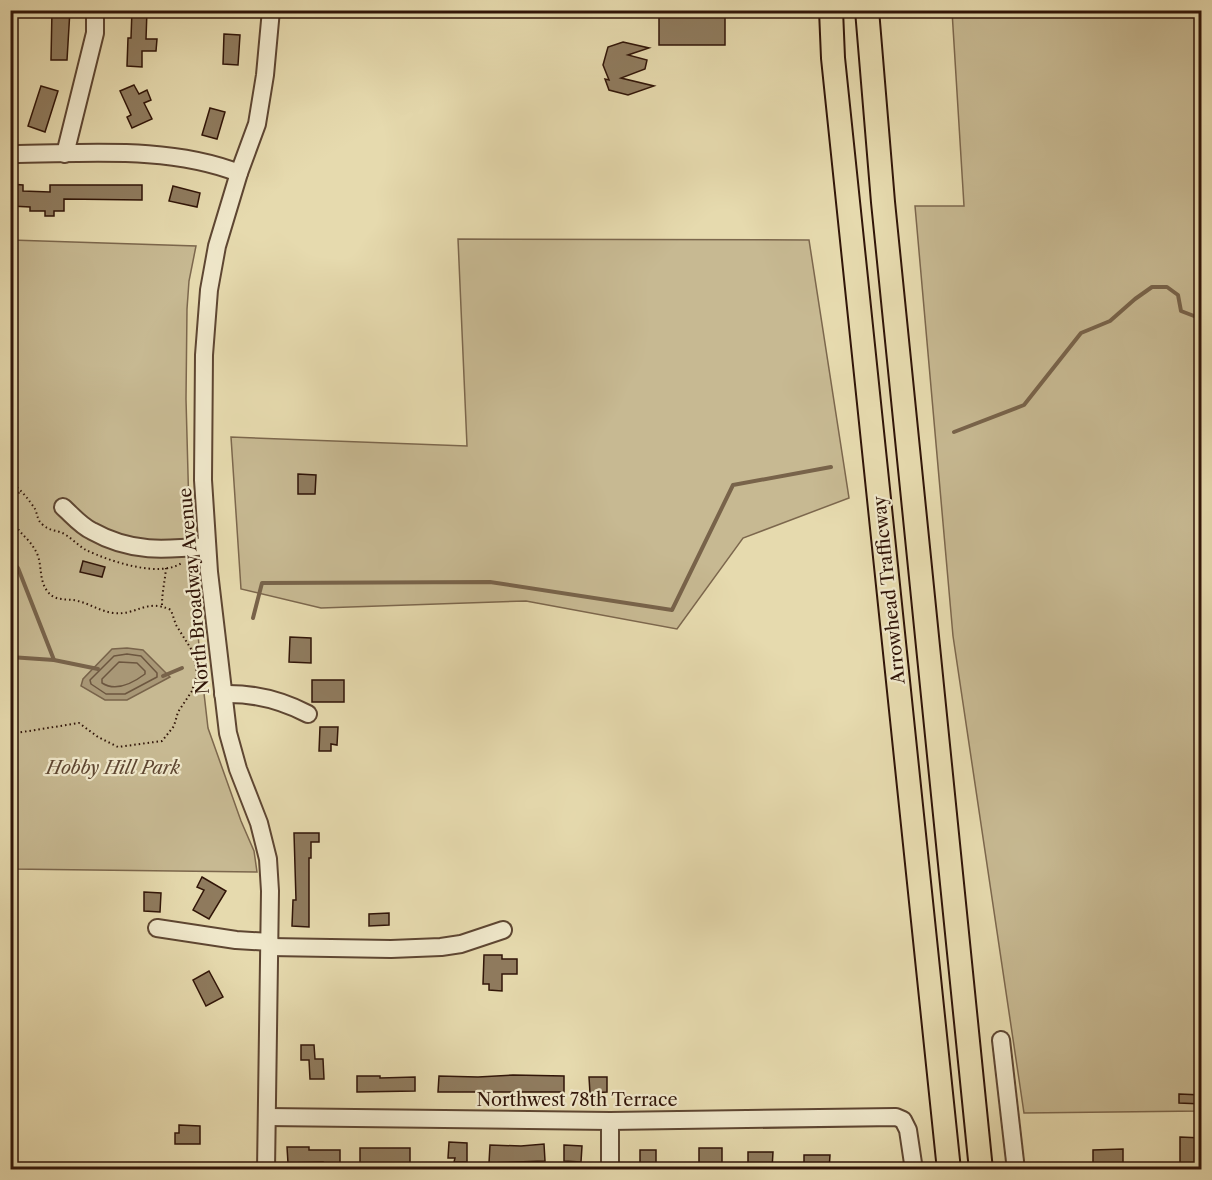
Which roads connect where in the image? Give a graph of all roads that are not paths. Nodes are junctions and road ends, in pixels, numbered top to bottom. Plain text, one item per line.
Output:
1 (95, 10) edge
2 (271, 10) edge
3 (831, 10) edge
4 (867, 10) edge
5 (10, 154) edge
6 (65, 154) junction
7 (239, 172) junction
8 (63, 507) dead end
9 (207, 546) junction
10 (223, 694) junction
11 (308, 714) dead end
12 (157, 928) dead end
13 (502, 930) dead end
14 (270, 945) junction
15 (1001, 1040) dead end
16 (267, 1117) junction
17 (610, 1121) junction
18 (266, 1170) edge
19 (610, 1170) edge
20 (914, 1170) edge
21 (949, 1170) edge
22 (981, 1170) edge
23 (1016, 1170) edge

1 - 6 street
2 - 7 street, North Broadway Avenue
3 - 21 highway, Arrowhead Trafficway
4 - 22 highway, Arrowhead Trafficway
5 - 6 street
6 - 7 street
7 - 9 street, North Broadway Avenue
8 - 9 street
9 - 10 street, North Broadway Avenue
10 - 11 street
10 - 14 street, North Broadway Avenue
12 - 14 street
13 - 14 street
14 - 16 street, North Broadway Avenue
15 - 23 street
16 - 17 street, Northwest 78th Terrace
16 - 18 street, North Broadway Avenue
17 - 19 street
17 - 20 street, Northwest 78th Terrace

